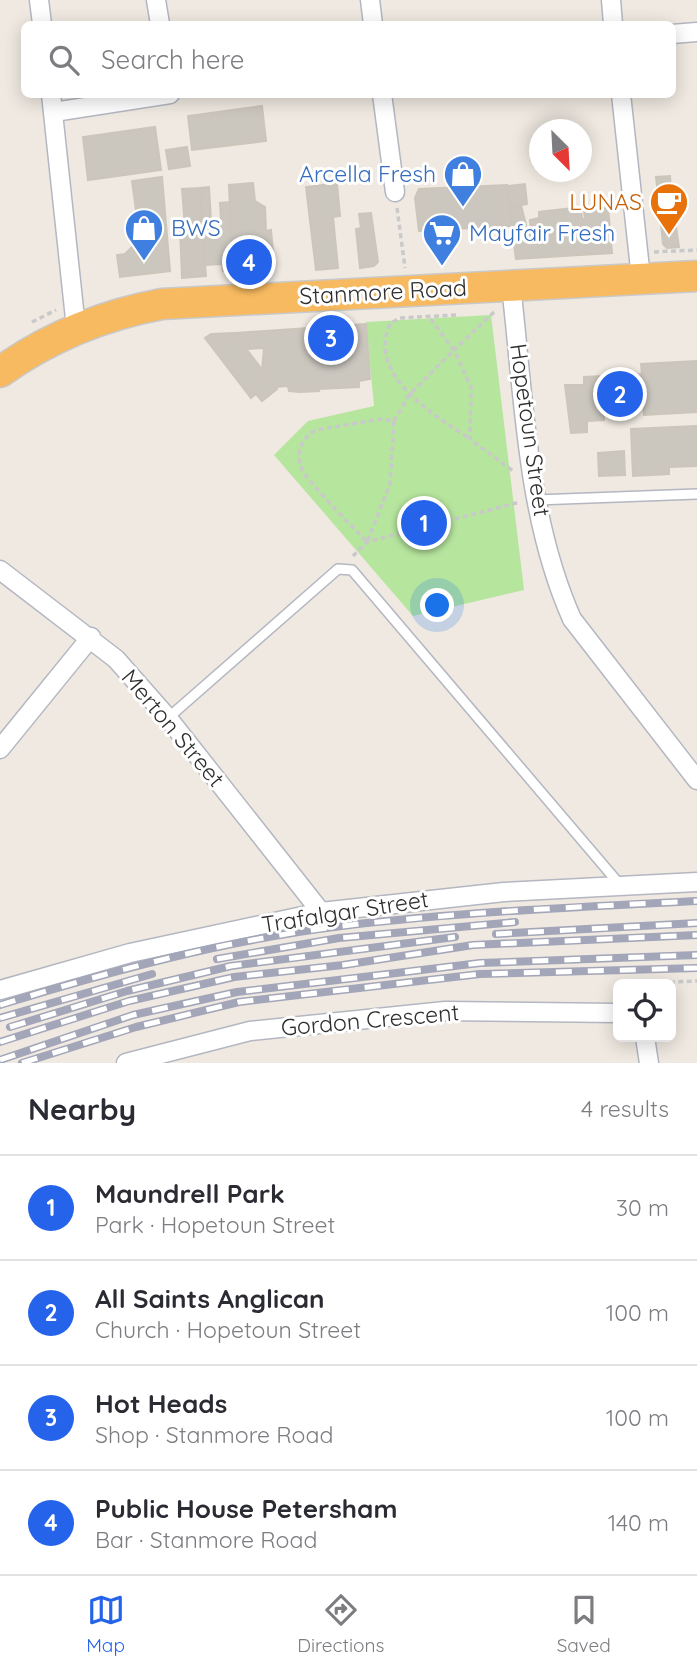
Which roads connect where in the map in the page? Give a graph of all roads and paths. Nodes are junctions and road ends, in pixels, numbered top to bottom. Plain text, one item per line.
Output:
1 (39, 0) edge
2 (156, 0) edge
3 (370, 0) edge
4 (611, 0) edge
5 (42, 21) edge
6 (160, 21) edge
7 (373, 21) edge
8 (613, 21) edge
9 (697, 32) edge
10 (676, 34) edge
11 (118, 98) edge
12 (383, 98) edge
13 (621, 98) edge
14 (53, 103) edge
15 (395, 192) joint
16 (405, 268) dead end
17 (697, 275) edge
18 (641, 278) junction
19 (511, 286) junction
20 (494, 312) dead end
21 (76, 328) junction
22 (454, 350) junction
23 (0, 372) edge
24 (409, 395) junction
25 (394, 421) junction
26 (470, 439) junction
27 (514, 481) dead end
28 (516, 492) dead end
29 (697, 494) edge
30 (536, 500) junction
31 (517, 503) junction
32 (367, 542) junction
33 (0, 569) edge
34 (338, 569) junction
35 (91, 637) junction
36 (168, 718) junction
37 (0, 749) edge
38 (697, 780) edge
39 (697, 882) edge
40 (621, 886) junction
41 (321, 912) junction
42 (697, 981) edge
43 (676, 982) edge
44 (0, 990) edge
45 (613, 1013) edge
46 (646, 1042) edge
47 (126, 1063) edge
48 (649, 1063) edge

1 - 5 street
2 - 6 street
3 - 7 street
4 - 8 street
9 - 10 street
11 - 14 street
12 - 15 street
13 - 18 street
14 - 21 street
15 - 16 path
17 - 18 highway, Stanmore Road
18 - 19 highway, Stanmore Road
19 - 21 highway, Stanmore Road
19 - 30 street, Hopetoun Street
20 - 22 path
21 - 23 highway, Stanmore Road
22 - 24 path
22 - 24 path
22 - 26 path
24 - 25 path
24 - 26 path
25 - 32 path
25 - 32 path
26 - 27 path
28 - 31 path
29 - 30 lane
30 - 31 path
30 - 38 street, Hopetoun Street
31 - 32 path
32 - 34 path
33 - 35 street, Merton Street
34 - 36 lane
34 - 40 lane
35 - 36 street, Merton Street
35 - 37 street
36 - 41 street, Merton Street
39 - 40 street, Trafalgar Street
40 - 41 street, Trafalgar Street
41 - 44 street, Trafalgar Street
42 - 43 path
45 - 47 street, Gordon Crescent
46 - 48 street

